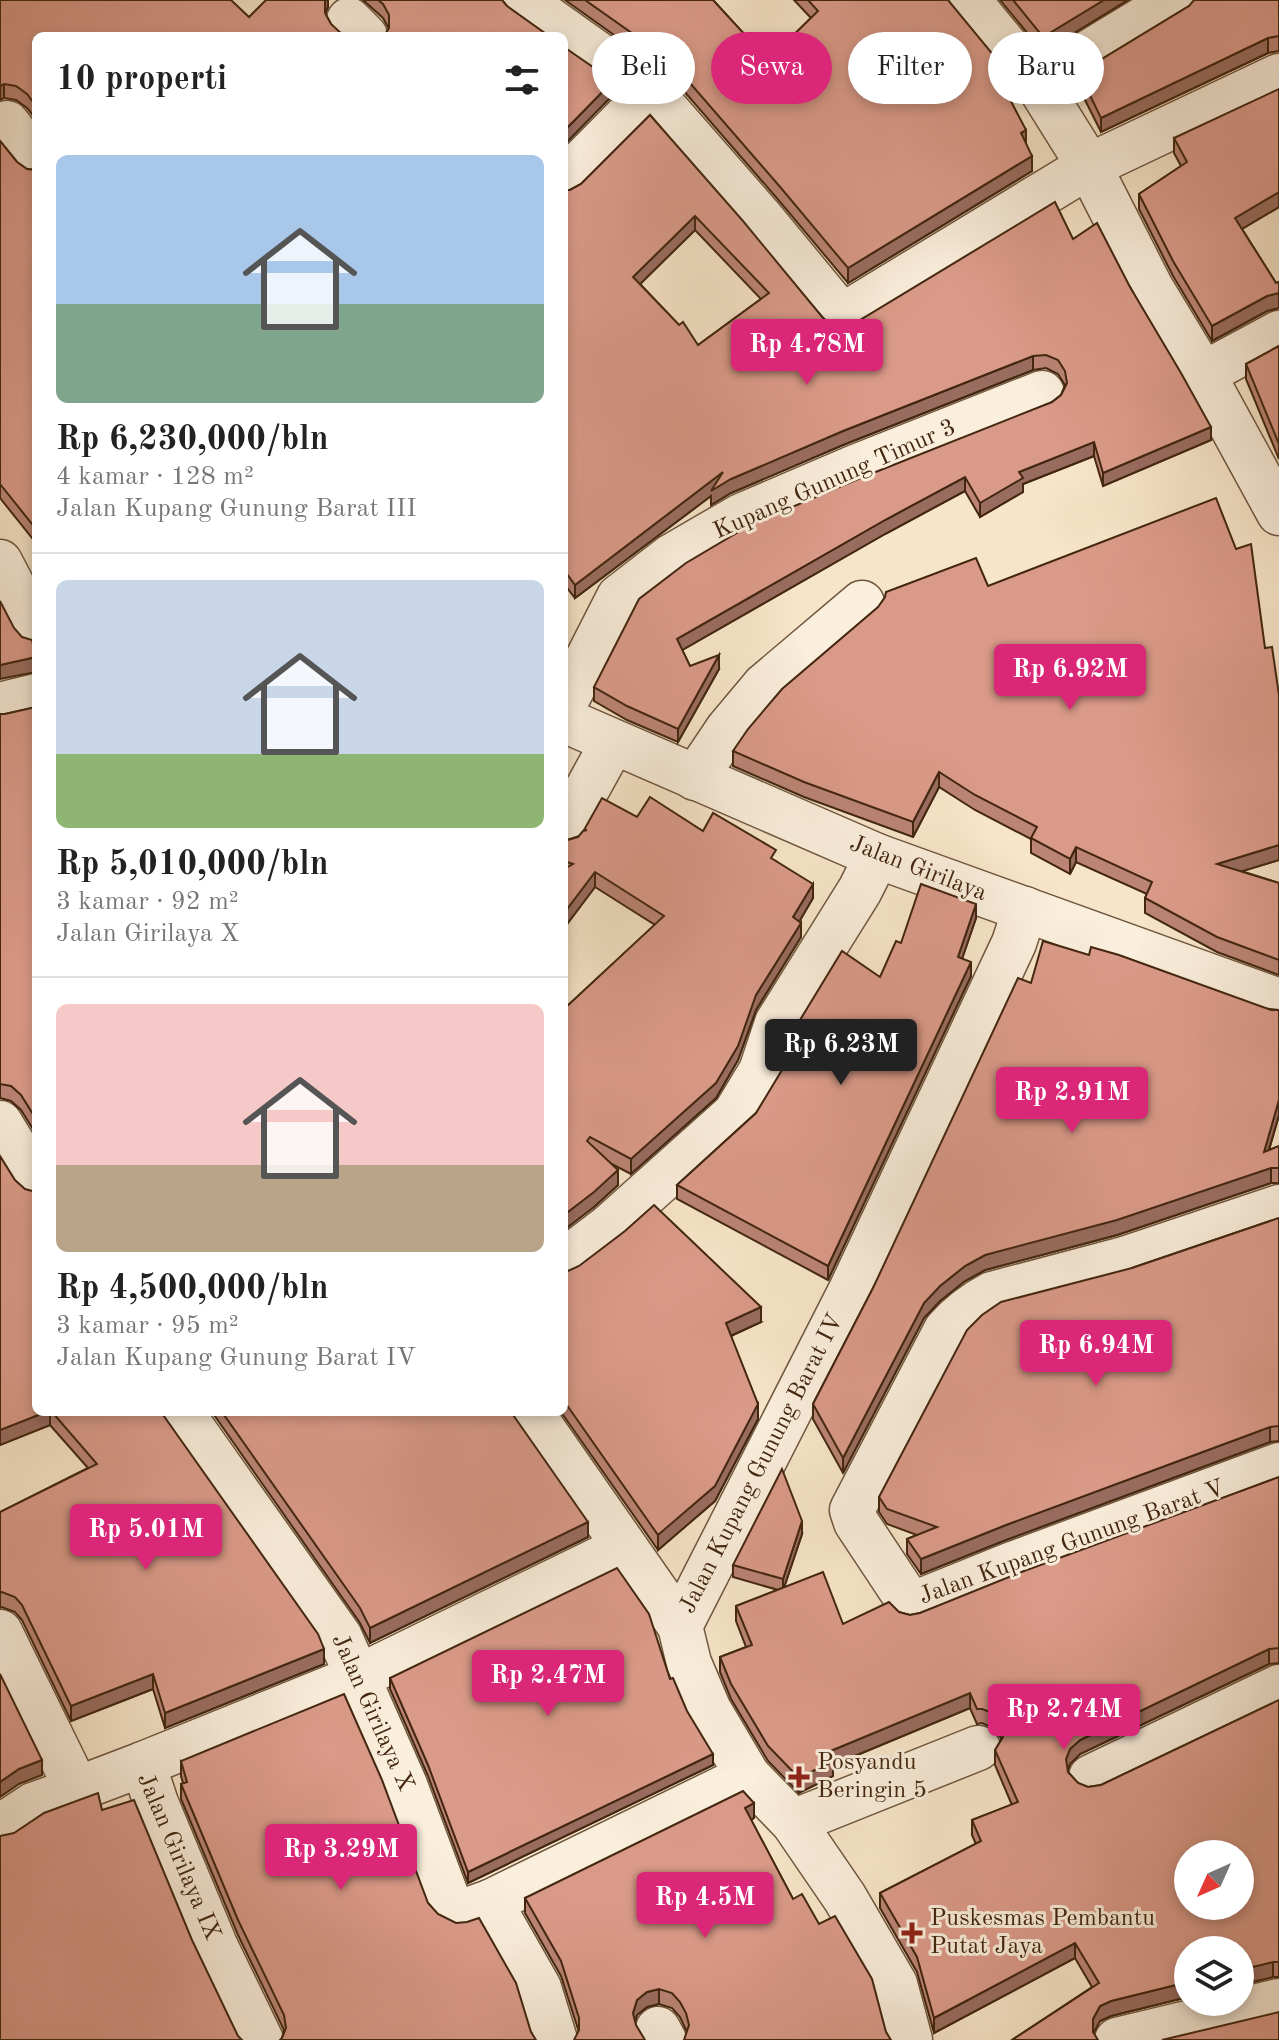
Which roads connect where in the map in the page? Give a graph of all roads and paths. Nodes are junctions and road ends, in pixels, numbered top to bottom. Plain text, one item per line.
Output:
1 (522, 0) edge
2 (968, 0) edge
3 (1175, 0) edge
4 (567, 32) edge
5 (994, 32) edge
6 (568, 33) edge
7 (1104, 43) edge
8 (592, 50) edge
9 (1279, 76) edge
10 (639, 104) edge
11 (661, 104) edge
12 (1050, 104) edge
13 (7, 123) dead end
14 (32, 155) edge
15 (1089, 166) junction
16 (568, 176) edge
17 (1279, 333) edge
18 (1203, 374) junction
19 (1042, 393) dead end
20 (1279, 513) edge
21 (0, 562) edge
22 (862, 603) dead end
23 (31, 610) edge
24 (32, 697) edge
25 (568, 697) edge
26 (0, 705) edge
27 (568, 722) edge
28 (613, 742) junction
29 (695, 778) junction
30 (568, 824) edge
31 (877, 856) junction
32 (1025, 909) junction
33 (1279, 1001) edge
34 (0, 1123) edge
35 (32, 1175) edge
36 (1279, 1207) edge
37 (568, 1258) edge
38 (184, 1416) edge
39 (534, 1416) edge
40 (1279, 1465) edge
41 (608, 1555) dead end
42 (680, 1626) junction
43 (0, 1632) edge
44 (358, 1677) junction
45 (1278, 1689) edge
46 (978, 1748) dead end
47 (143, 1764) junction
48 (748, 1776) junction
49 (1091, 1777) dead end
50 (72, 1791) junction
51 (793, 1822) junction
52 (0, 1827) edge
53 (490, 1902) junction
54 (1279, 2001) edge
55 (261, 2040) edge
56 (555, 2040) edge
57 (910, 2040) edge
58 (1117, 2040) edge

1 - 4 street
2 - 5 street
3 - 7 street
6 - 8 street
9 - 15 street
10 - 16 street
11 - 15 street
12 - 15 street
13 - 14 street
15 - 18 street
17 - 18 street
18 - 20 street
19 - 25 street, Kupang Gunung Timur 3
21 - 23 street
22 - 29 street
24 - 26 street
27 - 28 street, Jalan Girilaya
28 - 29 street, Jalan Girilaya
28 - 30 street
29 - 31 street, Jalan Girilaya
31 - 32 street, Jalan Girilaya
31 - 37 street
32 - 33 street, Jalan Girilaya
32 - 42 street, Jalan Kupang Gunung Barat IV
34 - 35 street
36 - 40 street, Jalan Kupang Gunung Barat V
38 - 44 street, Jalan Girilaya X
39 - 42 street
41 - 44 street
42 - 48 street, Jalan Kupang Gunung Barat IV
43 - 50 street
44 - 47 street
44 - 53 street, Jalan Girilaya X
45 - 49 street
46 - 51 street
47 - 50 street, Jalan Girilaya IX
47 - 55 street, Jalan Girilaya IX
48 - 51 street, Jalan Kupang Gunung Barat IV
48 - 53 street
50 - 52 street, Jalan Girilaya IX
51 - 57 street, Jalan Kupang Gunung Barat IV
53 - 56 street
54 - 58 street

